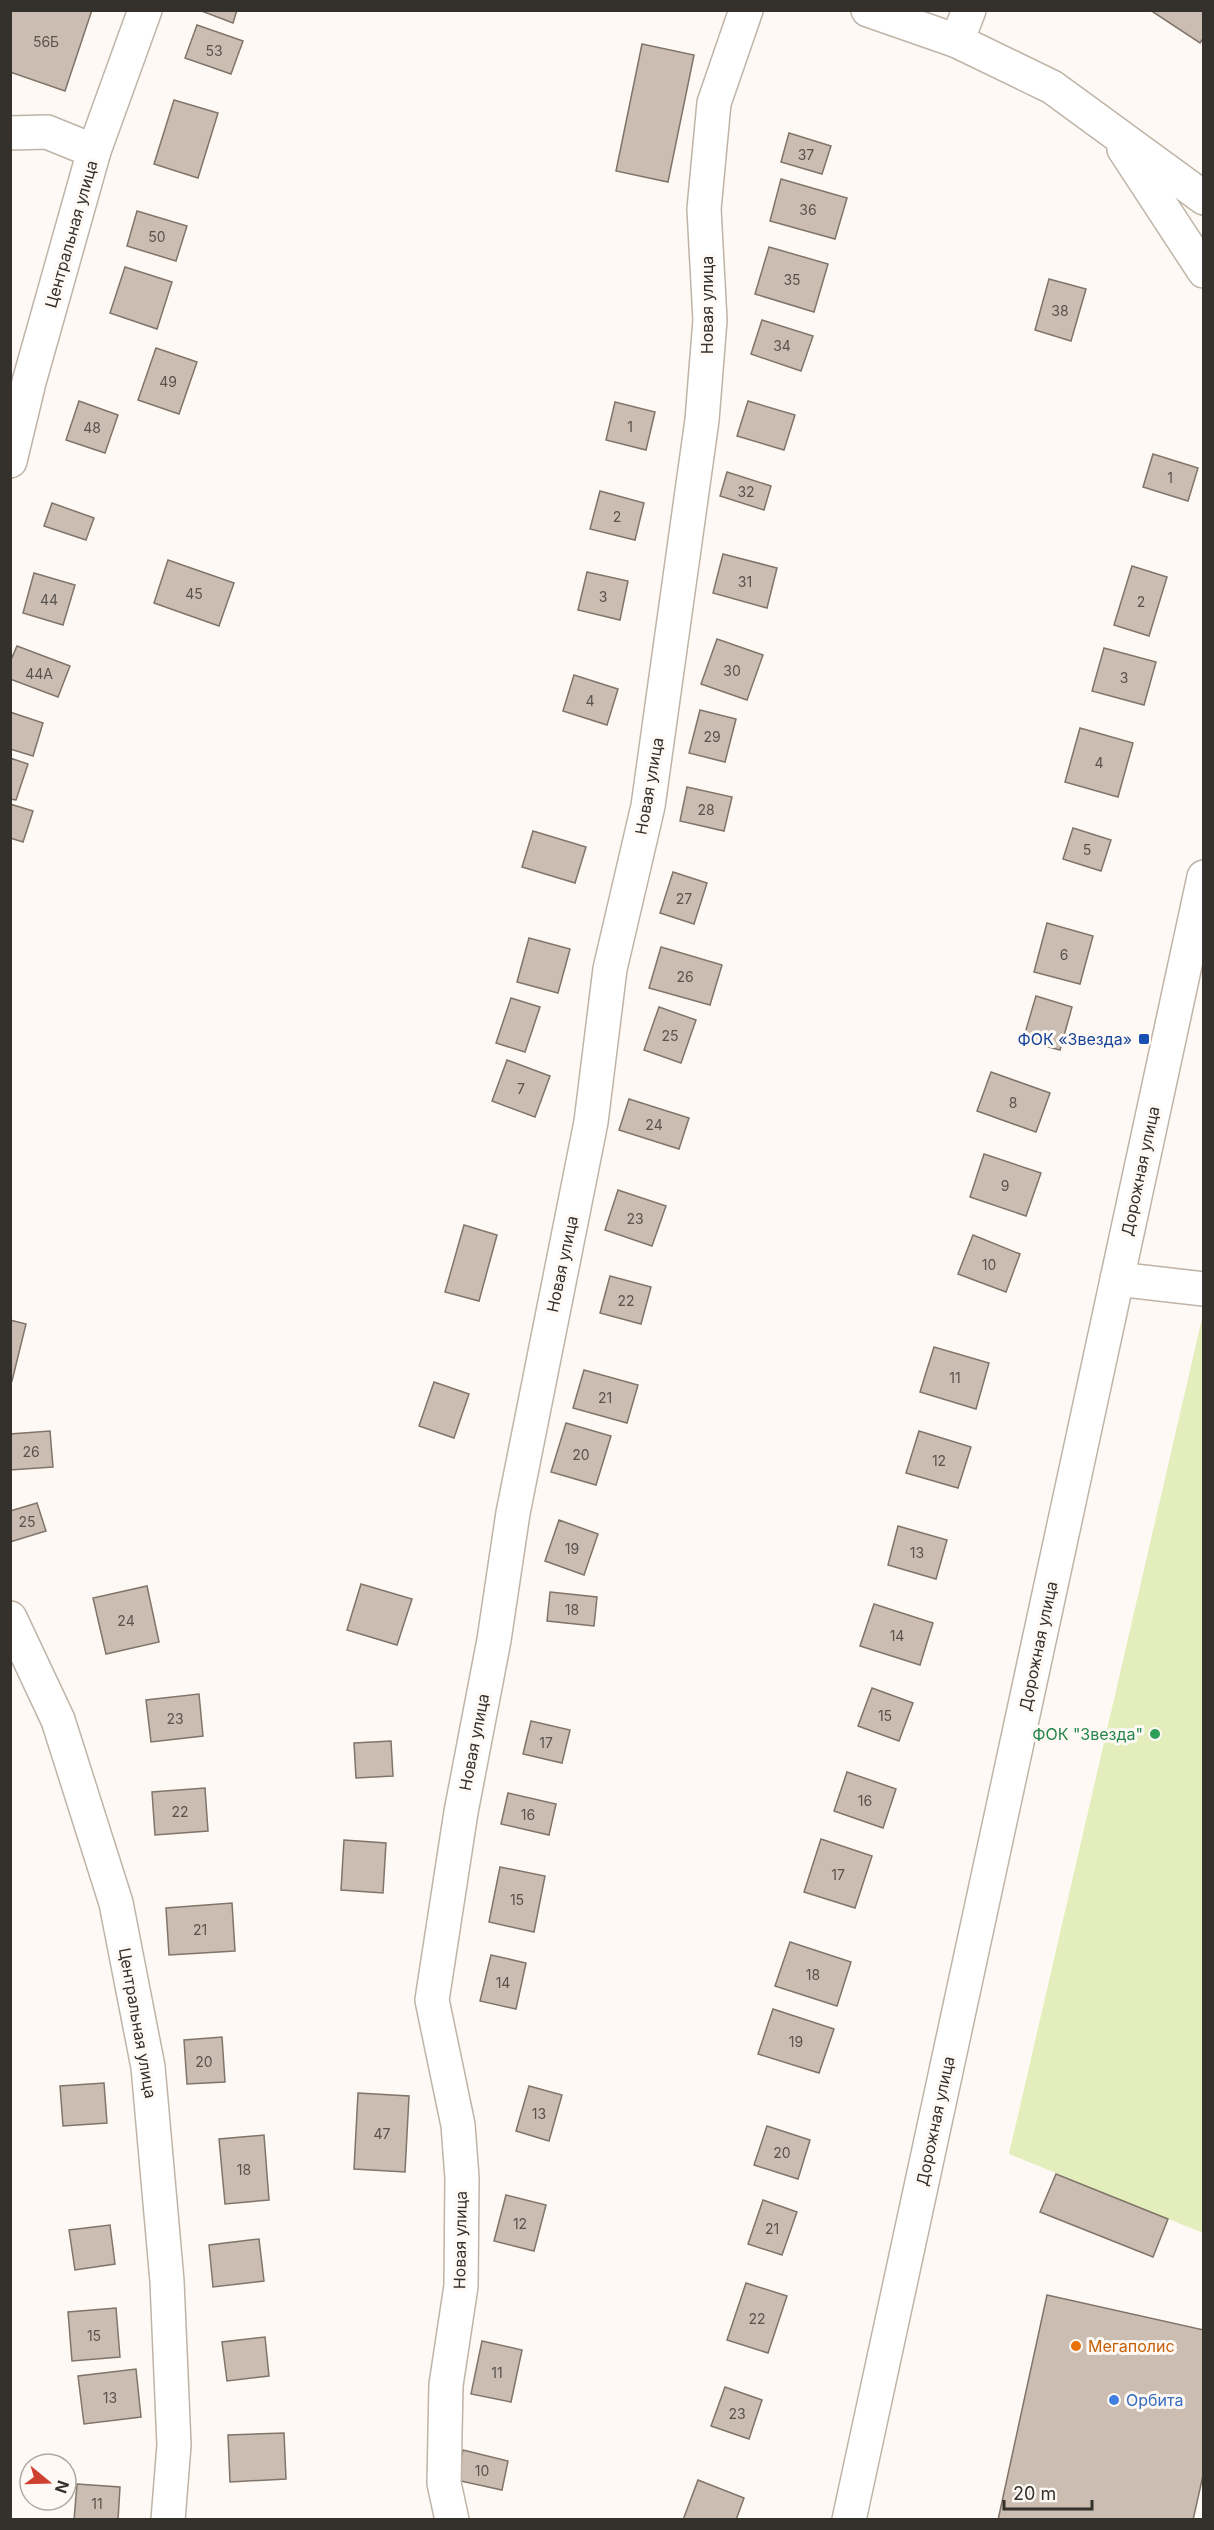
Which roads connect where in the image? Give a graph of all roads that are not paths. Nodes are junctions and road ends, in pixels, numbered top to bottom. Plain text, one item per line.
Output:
1 (145, 10) edge
2 (746, 10) edge
3 (868, 10) edge
4 (969, 10) edge
5 (957, 41) junction
6 (10, 133) edge
7 (1114, 133) junction
8 (94, 151) junction
9 (1203, 198) edge
10 (1203, 271) edge
11 (10, 462) edge
12 (1203, 877) edge
13 (1117, 1280) junction
14 (1203, 1289) edge
15 (10, 1618) edge
16 (168, 2520) edge
17 (452, 2520) edge
18 (849, 2520) edge

1 - 8 street, Центральная улица
2 - 17 street, Новая улица
3 - 5 street
4 - 5 street
5 - 7 street
6 - 8 street
7 - 9 street
7 - 10 street
8 - 11 street, Центральная улица
12 - 13 street, Дорожная улица
13 - 14 street
13 - 18 street, Дорожная улица
15 - 16 street, Центральная улица

